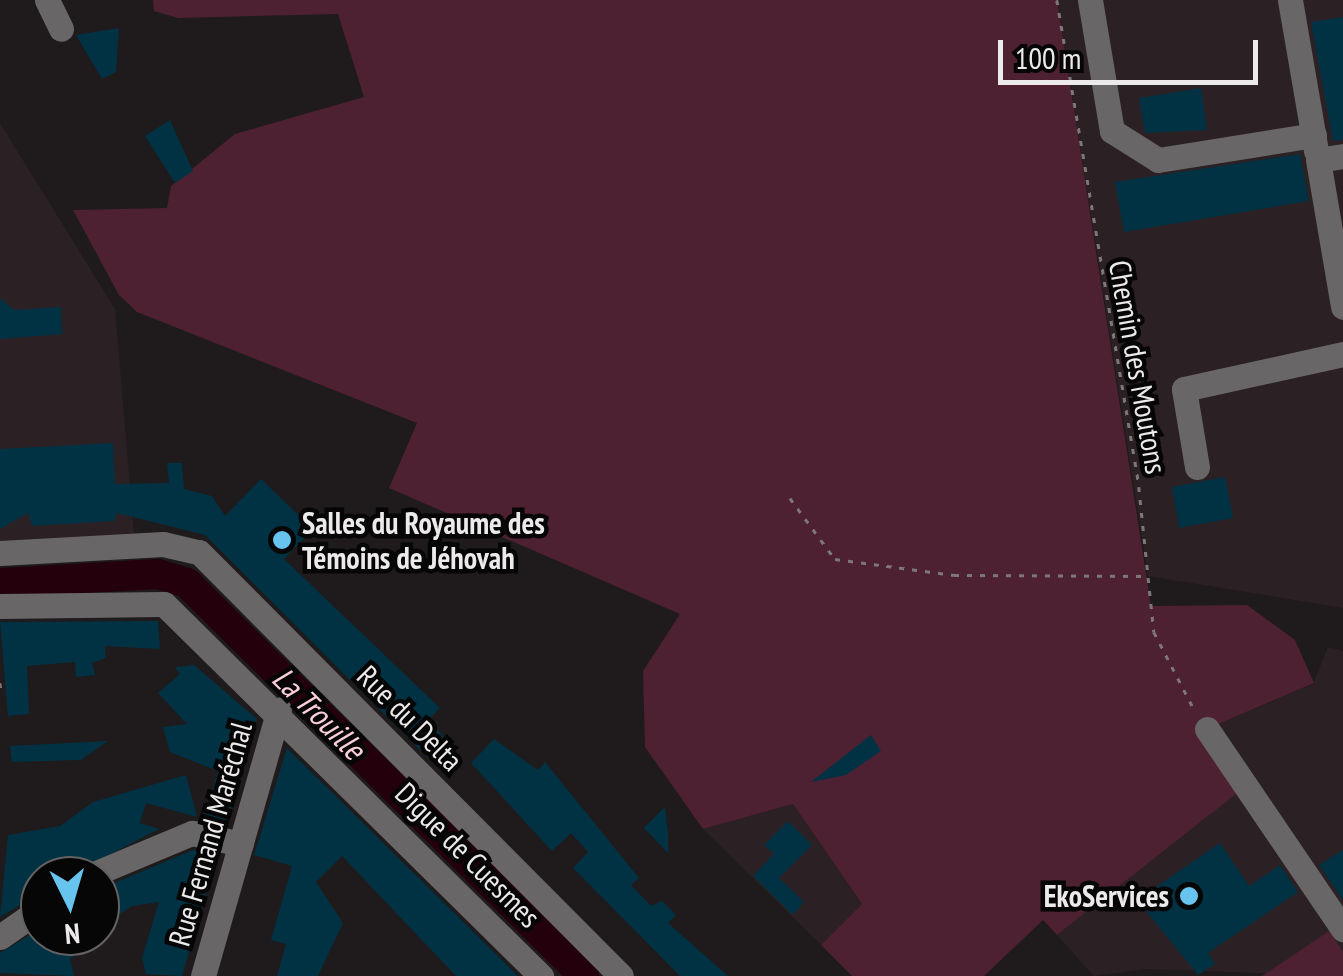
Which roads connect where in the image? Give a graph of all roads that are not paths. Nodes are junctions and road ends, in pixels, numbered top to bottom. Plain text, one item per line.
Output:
1 (47, 0) edge
2 (1090, 0) edge
3 (1290, 0) edge
4 (62, 29) dead end
5 (1325, 150) edge
6 (1343, 307) edge
7 (1343, 354) edge
8 (1196, 467) dead end
9 (0, 553) edge
10 (0, 606) edge
11 (279, 710) junction
12 (1206, 729) road end
13 (241, 844) junction
14 (120, 863) edge
15 (1343, 929) edge
16 (203, 976) edge
17 (541, 976) edge
18 (621, 976) edge

1 - 4 street
2 - 5 street
3 - 5 street
5 - 6 street
7 - 8 street
9 - 18 street, Rue du Delta
10 - 11 street, Digue de Cuesmes
11 - 13 street, Rue Fernand Maréchal
11 - 17 street, Digue de Cuesmes
12 - 15 street
13 - 14 street
13 - 16 street, Rue Fernand Maréchal

